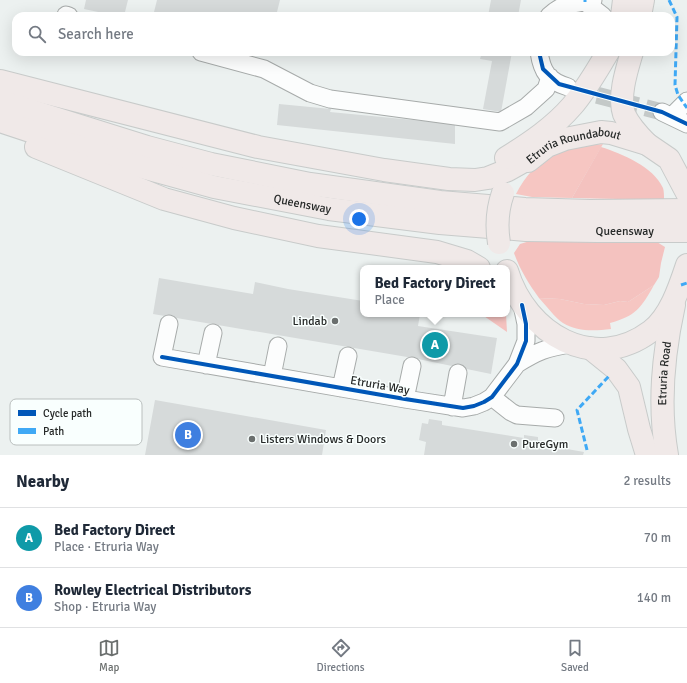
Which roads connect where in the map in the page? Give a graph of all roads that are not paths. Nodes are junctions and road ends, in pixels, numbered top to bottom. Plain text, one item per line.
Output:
1 (624, 0) edge
2 (643, 0) edge
3 (589, 1) edge
4 (553, 12) edge
5 (599, 12) edge
6 (622, 12) edge
7 (641, 12) edge
8 (216, 56) edge
9 (540, 56) edge
10 (606, 56) edge
11 (612, 56) edge
12 (631, 56) edge
13 (550, 77) junction
14 (0, 81) edge
15 (568, 87) tunnel mouth
16 (0, 101) edge
17 (687, 101) edge
18 (674, 117) edge
19 (0, 121) edge
20 (0, 132) edge
21 (647, 144) junction
22 (540, 151) junction
23 (678, 162) edge
24 (475, 176) junction
25 (687, 193) edge
26 (687, 210) edge
27 (687, 231) edge
28 (474, 265) edge
29 (505, 265) edge
30 (510, 280) edge
31 (683, 281) edge
32 (515, 296) edge
33 (169, 324) dead end
34 (212, 333) dead end
35 (278, 346) dead end
36 (580, 346) junction
37 (348, 356) dead end
38 (517, 364) junction
39 (206, 365) junction
40 (412, 366) dead end
41 (458, 373) dead end
42 (272, 376) junction
43 (341, 388) junction
44 (492, 397) junction
45 (405, 399) junction
46 (452, 407) junction
47 (555, 418) dead end
48 (647, 455) edge
49 (667, 455) edge

1 - 6 highway
2 - 7 highway
3 - 4 street
3 - 5 street
8 - 13 street
9 - 13 street
10 - 24 highway
11 - 22 highway
12 - 21 highway
13 - 15 street
14 - 24 highway
16 - 26 highway, Queensway
17 - 18 street
19 - 27 highway, Queensway
20 - 28 highway
21 - 22 highway, Etruria Roundabout
21 - 23 highway, Etruria Roundabout
22 - 24 highway
22 - 29 highway, Etruria Roundabout, bridge
23 - 25 highway, Etruria Roundabout
30 - 32 highway
31 - 36 highway
31 - 49 highway, Etruria Road
32 - 36 highway
32 - 38 street, Etruria Way
33 - 39 street, Etruria Way
34 - 39 street
35 - 42 street
36 - 38 street, Etruria Way
36 - 48 highway
37 - 43 street
38 - 44 street, Etruria Way
39 - 42 street, Etruria Way
40 - 45 street
41 - 46 street
42 - 43 street, Etruria Way
43 - 45 street, Etruria Way
44 - 46 street, Etruria Way
44 - 47 street
45 - 46 street, Etruria Way

